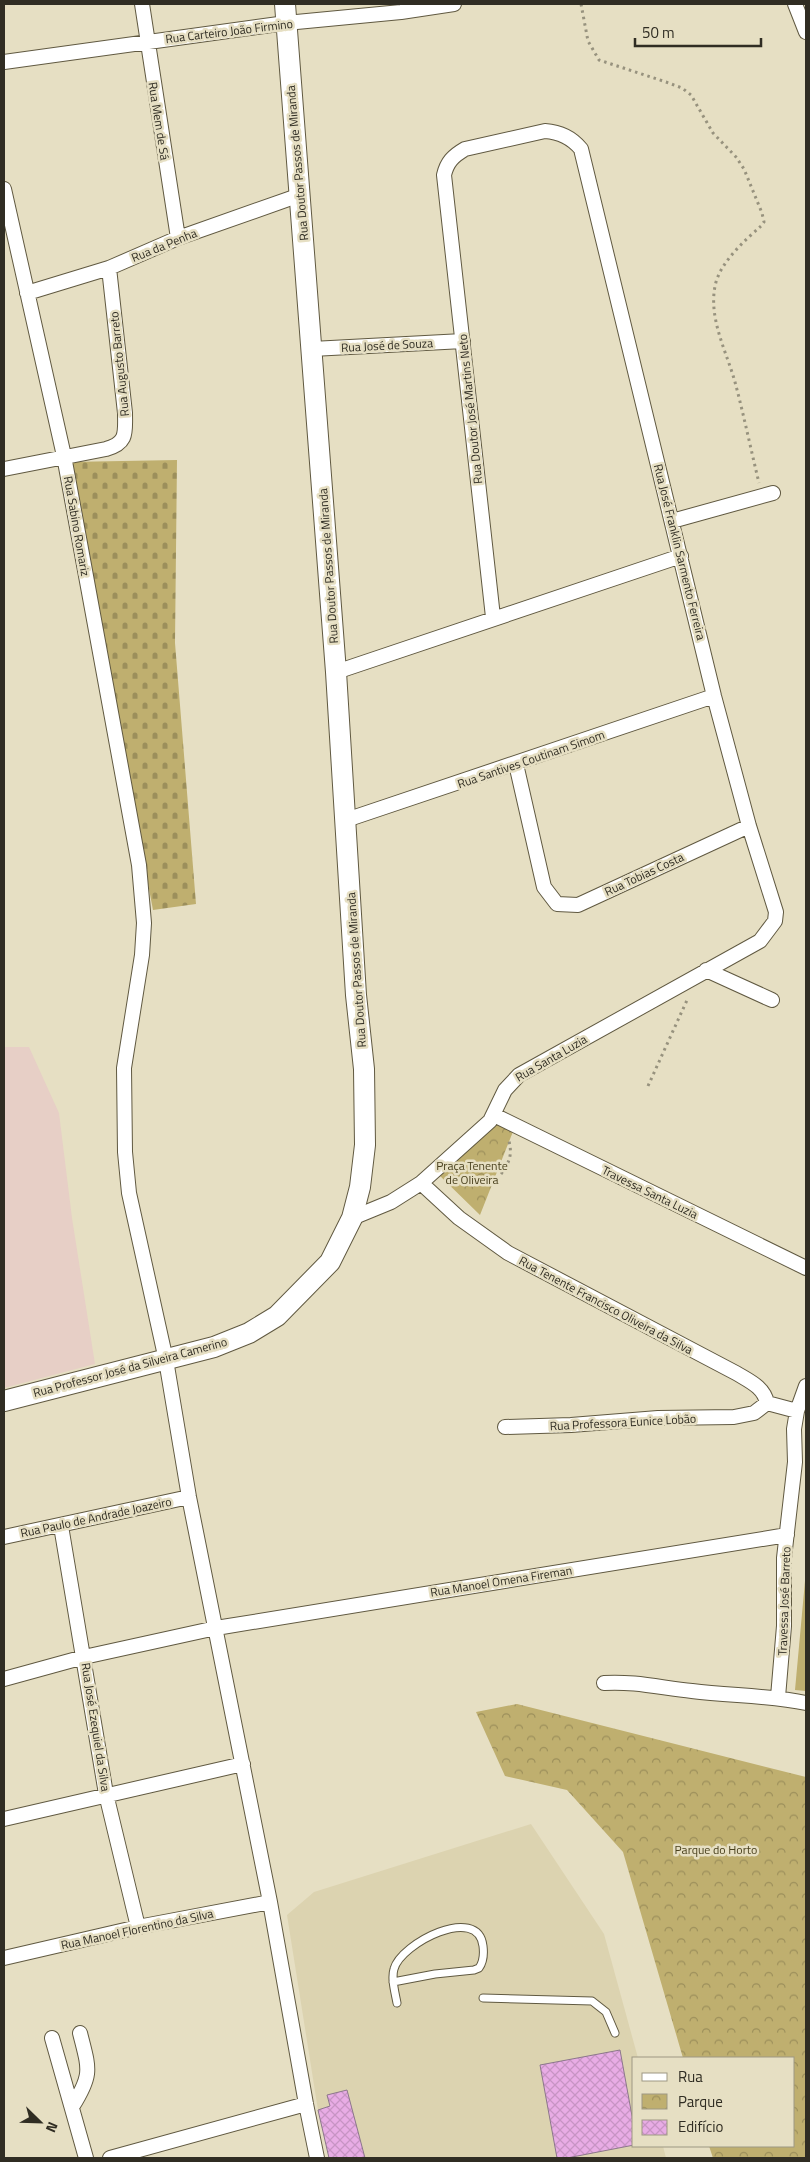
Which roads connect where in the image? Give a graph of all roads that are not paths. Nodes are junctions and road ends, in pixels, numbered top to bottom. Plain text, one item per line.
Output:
1 (142, 4) edge
2 (454, 4) edge
3 (795, 4) edge
4 (285, 13) edge
5 (806, 32) edge
6 (147, 42) junction
7 (4, 62) edge
8 (581, 149) joint
9 (4, 189) edge
10 (300, 195) junction
11 (178, 238) junction
12 (109, 268) junction
13 (27, 293) junction
14 (463, 342) junction
15 (312, 349) junction
16 (64, 456) junction
17 (4, 469) edge
18 (768, 494) road end
19 (672, 521) junction
20 (681, 556) junction
21 (494, 618) junction
22 (336, 672) junction
23 (714, 696) junction
24 (516, 764) junction
25 (346, 820) junction
26 (749, 826) junction
27 (754, 944) joint
28 (702, 973) junction
29 (772, 1000) dead end
30 (498, 1118) junction
31 (365, 1130) joint
32 (421, 1183) junction
33 (352, 1218) junction
34 (806, 1268) edge
35 (166, 1360) junction
36 (806, 1386) edge
37 (4, 1401) edge
38 (767, 1403) junction
39 (797, 1411) junction
40 (505, 1427) dead end
41 (801, 1440) edge
42 (189, 1497) junction
43 (61, 1526) junction
44 (787, 1535) junction
45 (4, 1537) edge
46 (216, 1628) junction
47 (84, 1657) junction
48 (4, 1679) edge
49 (604, 1683) dead end
50 (778, 1697) junction
51 (806, 1703) edge
52 (243, 1764) junction
53 (106, 1794) junction
54 (4, 1819) edge
55 (270, 1902) junction
56 (138, 1927) junction
57 (4, 1958) edge
58 (393, 1982) junction
59 (483, 1998) dead end
60 (397, 2003) dead end
61 (80, 2033) dead end
62 (615, 2033) dead end
63 (52, 2038) dead end
64 (306, 2104) junction
65 (72, 2107) junction
66 (86, 2158) edge
67 (110, 2158) edge
68 (317, 2158) edge

1 - 6 street, Rua Mem de Sá
2 - 4 street, Rua Carteiro João Firmino
3 - 5 street
4 - 6 street, Rua Carteiro João Firmino
4 - 10 street, Rua Doutor Passos de Miranda
6 - 7 street, Rua Carteiro João Firmino
6 - 11 street, Rua Mem de Sá
8 - 14 street, Rua Doutor José Martins Neto
8 - 19 street, Rua José Franklin Sarmento Ferreira
9 - 13 street, Rua Sabino Romariz
10 - 11 street, Rua da Penha
10 - 15 street, Rua Doutor Passos de Miranda
11 - 12 street, Rua da Penha
12 - 13 street, Rua da Penha
12 - 16 street, Rua Augusto Barreto
13 - 16 street, Rua Sabino Romariz
14 - 15 street, Rua José de Souza
14 - 21 street, Rua Doutor José Martins Neto
15 - 22 street, Rua Doutor Passos de Miranda
16 - 17 street
16 - 35 street, Rua Sabino Romariz
18 - 19 street
19 - 20 street, Rua José Franklin Sarmento Ferreira
20 - 21 street
20 - 23 street, Rua José Franklin Sarmento Ferreira
21 - 22 street
22 - 25 street, Rua Doutor Passos de Miranda
23 - 24 street, Rua Santives Coutinam Simom
23 - 26 street, Rua José Franklin Sarmento Ferreira
24 - 25 street, Rua Santives Coutinam Simom
24 - 26 street, Rua Tobias Costa
25 - 31 street, Rua Doutor Passos de Miranda
26 - 27 street, Rua José Franklin Sarmento Ferreira
27 - 28 street, Rua Santa Luzia
28 - 29 street
28 - 30 street, Rua Santa Luzia
30 - 32 street, Rua Santa Luzia
30 - 34 street, Travessa Santa Luzia
31 - 33 street, Rua Professor José da Silveira Camerino
32 - 33 street, Rua Santa Luzia
32 - 38 street, Rua Tenente Francisco Oliveira da Silva
33 - 35 street, Rua Professor José da Silveira Camerino
35 - 37 street, Rua Professor José da Silveira Camerino
35 - 42 street, Rua Sabino Romariz
36 - 39 street, Travessa José Barreto
38 - 39 street
38 - 40 street, Rua Professora Eunice Lobão
39 - 41 street, Travessa José Barreto
41 - 44 street, Travessa José Barreto
42 - 43 street, Rua Paulo de Andrade Joazeiro
42 - 46 street, Rua Sabino Romariz
43 - 45 street, Rua Paulo de Andrade Joazeiro
43 - 47 street, Rua José Ezequiel da Silva
44 - 46 street, Rua Manoel Omena Fireman
44 - 50 street, Travessa José Barreto
46 - 47 street, Rua Manoel Omena Fireman
46 - 52 street, Rua Sabino Romariz
47 - 48 street, Rua Manoel Omena Fireman
47 - 53 street, Rua José Ezequiel da Silva
49 - 50 street
50 - 51 street
52 - 53 street
52 - 55 street, Rua Sabino Romariz
53 - 54 street
53 - 56 street, Rua José Ezequiel da Silva
55 - 56 street, Rua Manoel Florentino da Silva
55 - 64 street, Rua Sabino Romariz
56 - 57 street, Rua Manoel Florentino da Silva
58 - 58 lane
58 - 60 lane
59 - 62 lane
61 - 65 street
63 - 65 street
64 - 67 street
64 - 68 street, Rua Sabino Romariz
65 - 66 street

